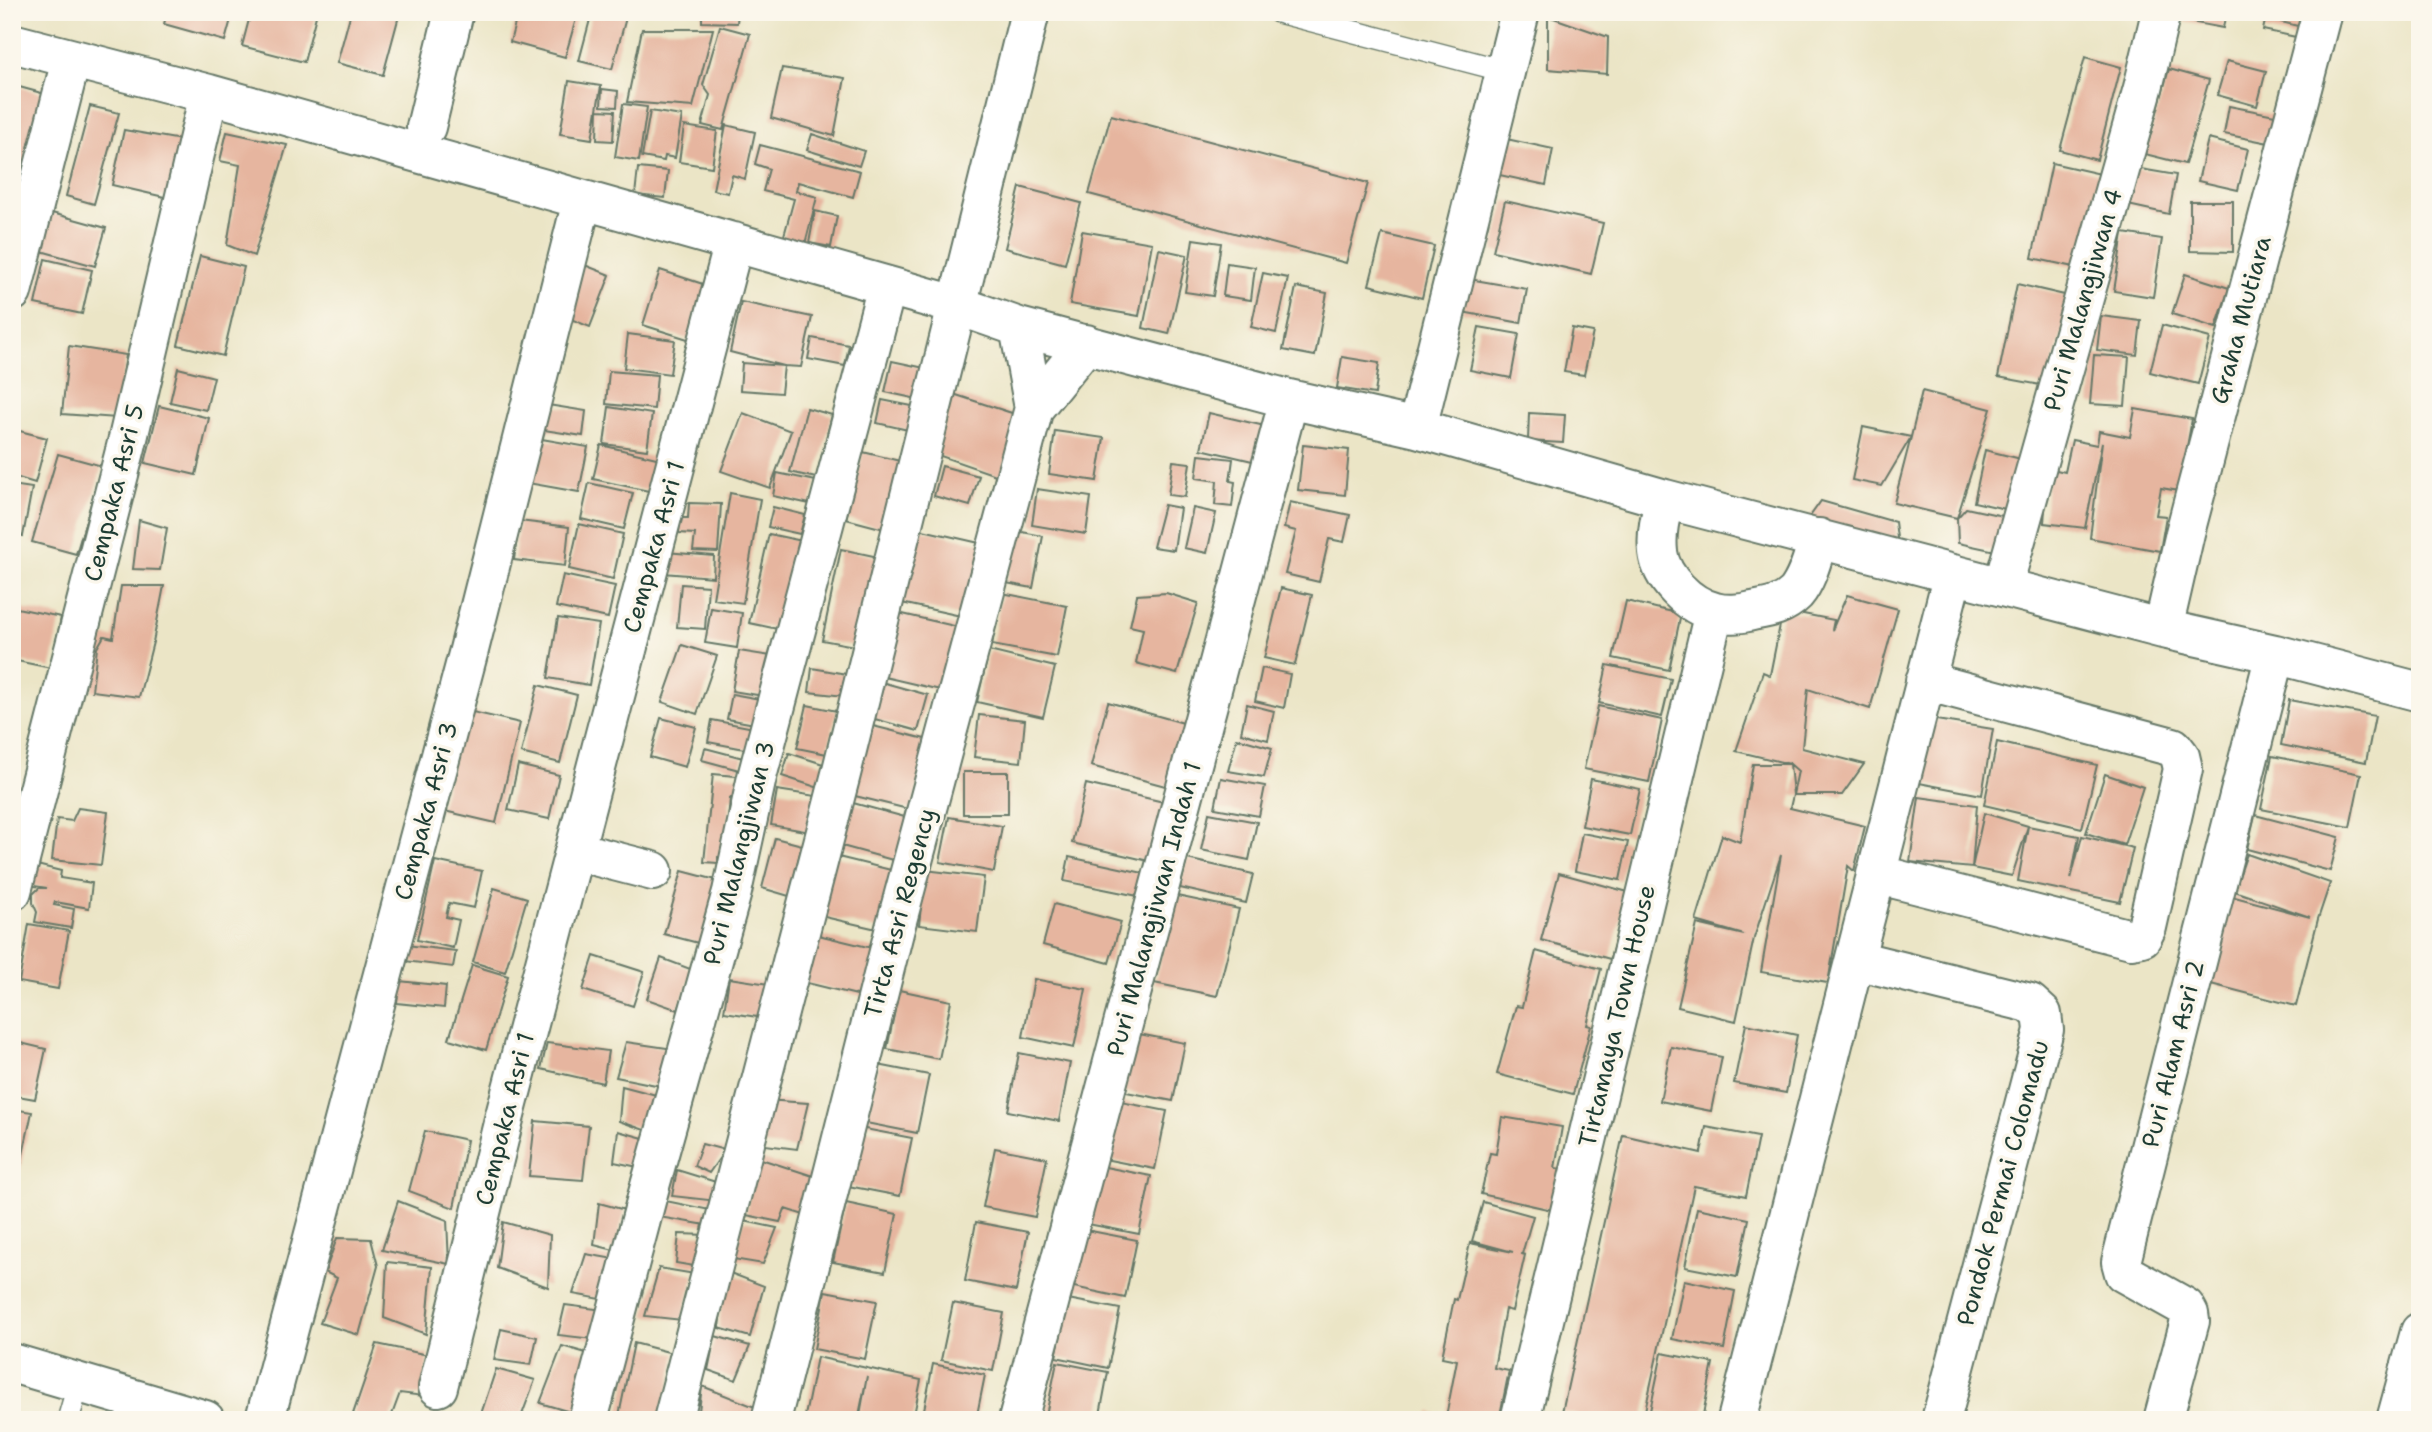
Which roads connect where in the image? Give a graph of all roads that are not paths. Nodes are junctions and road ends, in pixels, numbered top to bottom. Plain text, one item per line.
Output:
1 (454, 12) edge
2 (1278, 12) edge
3 (1520, 12) edge
4 (2161, 12) edge
5 (2322, 12) edge
6 (1028, 13) edge
7 (12, 43) edge
8 (71, 60) junction
9 (1505, 71) junction
10 (209, 94) junction
11 (426, 127) dead end
12 (582, 201) junction
13 (734, 242) junction
14 (887, 286) junction
15 (12, 292) edge
16 (959, 306) junction
17 (1019, 327) junction
18 (1086, 344) junction
19 (1289, 399) junction
20 (1034, 408) junction
21 (1416, 428) junction
22 (1665, 499) junction
23 (1819, 538) junction
24 (1954, 574) junction
25 (2003, 586) junction
26 (1714, 612) junction
27 (2163, 629) junction
28 (2275, 654) junction
29 (1925, 681) junction
30 (2420, 692) edge
31 (575, 851) junction
32 (653, 870) dead end
33 (1876, 874) junction
34 (12, 891) edge
35 (1856, 960) junction
36 (2420, 1332) edge
37 (12, 1363) edge
38 (79, 1382) junction
39 (438, 1387) dead end
40 (265, 1419) edge
41 (68, 1420) edge
42 (205, 1420) edge
43 (588, 1420) edge
44 (673, 1420) edge
45 (771, 1420) edge
46 (1018, 1420) edge
47 (1520, 1420) edge
48 (1737, 1420) edge
49 (1941, 1420) edge
50 (2163, 1420) edge
51 (2396, 1420) edge

1 - 11 street
2 - 9 lane
3 - 9 street
4 - 25 street, Puri Malangjiwan 4
5 - 27 street, Graha Mutiara
6 - 16 street
7 - 8 street
8 - 10 street
8 - 15 street
9 - 21 street
10 - 12 street
10 - 34 street, Cempaka Asri 5
12 - 13 street
12 - 40 street, Cempaka Asri 3
13 - 14 street
13 - 31 street, Cempaka Asri 1
14 - 16 street
14 - 43 street, Puri Malangjiwan 3
16 - 17 street
16 - 44 street
17 - 18 street
17 - 20 street, Tirta Asri Regency
18 - 19 street
18 - 20 street, Tirta Asri Regency
19 - 21 street
19 - 46 street, Puri Malangjiwan Indah 1
20 - 45 street, Tirta Asri Regency
21 - 22 street
22 - 23 street
22 - 26 street
23 - 24 street
23 - 26 street
24 - 25 street
24 - 29 street
25 - 27 street
26 - 47 street, Tirtamaya Town House
27 - 28 street
28 - 30 street
28 - 50 street, Puri Alam Asri 2
29 - 33 street
29 - 33 street
31 - 32 street
31 - 39 street, Cempaka Asri 1
33 - 35 street
35 - 48 street
35 - 49 street, Pondok Permai Colomadu
36 - 51 street
37 - 38 street
38 - 41 lane
38 - 42 street

